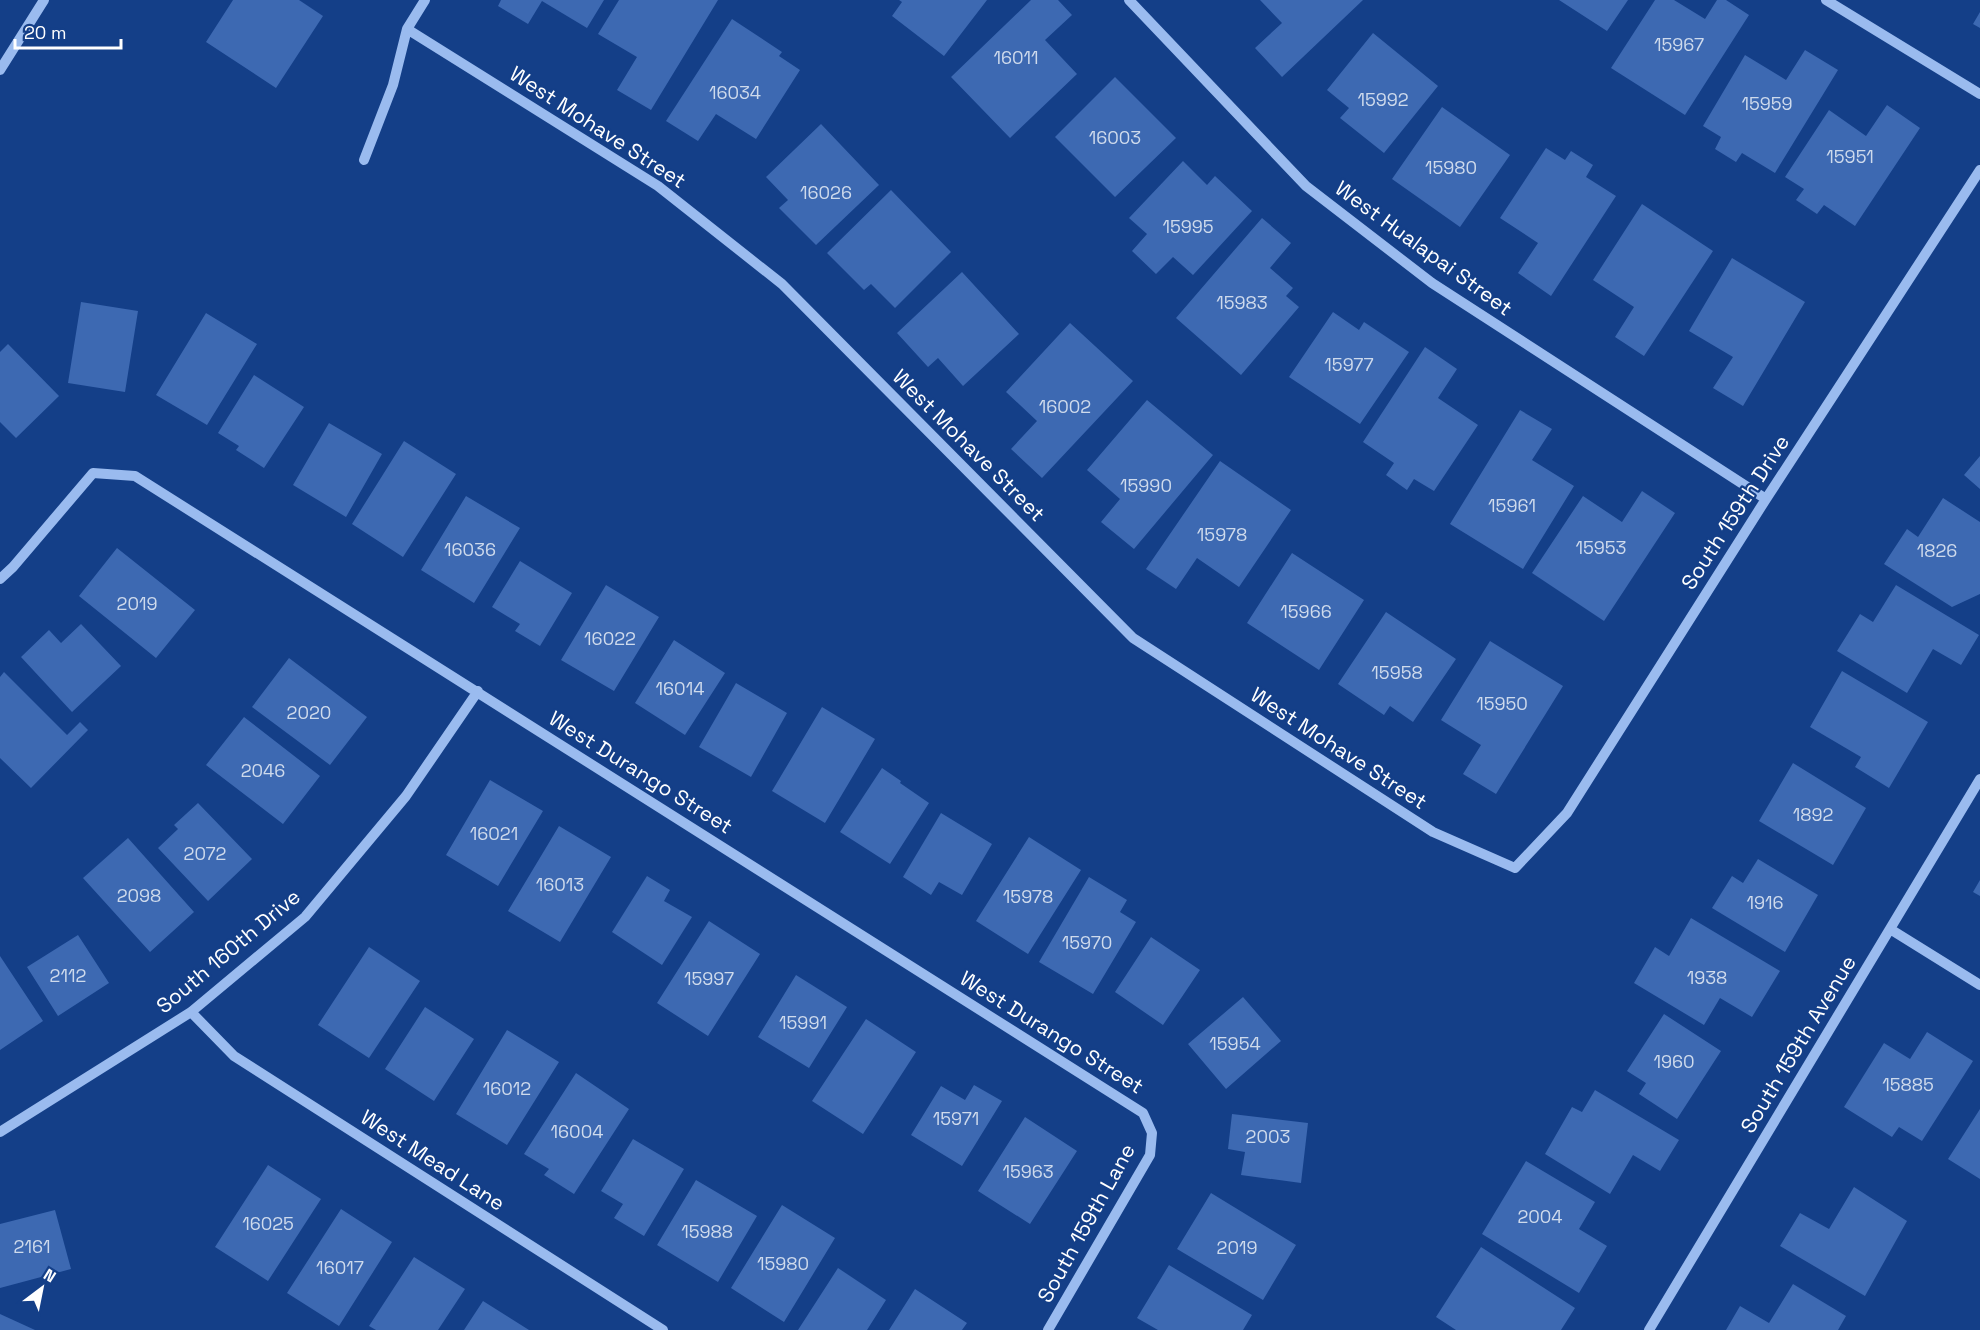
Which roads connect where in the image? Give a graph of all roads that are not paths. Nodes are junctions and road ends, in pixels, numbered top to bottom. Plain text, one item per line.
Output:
1 (44, 0) edge
2 (426, 0) edge
3 (1129, 0) edge
4 (1826, 0) edge
5 (407, 29) junction
6 (0, 70) edge
7 (1980, 94) edge
8 (364, 160) dead end
9 (1980, 170) edge
10 (1766, 499) junction
11 (0, 579) edge
12 (477, 691) junction
13 (1980, 779) edge
14 (1515, 868) joint
15 (1890, 929) junction
16 (1980, 985) edge
17 (191, 1012) junction
18 (0, 1132) edge
19 (1152, 1133) joint
20 (663, 1330) edge
21 (1048, 1330) edge
22 (1649, 1330) edge

1 - 6 street
2 - 5 street
3 - 10 street, West Hualapai Street
4 - 7 street
5 - 8 street
5 - 14 street, West Mohave Street
9 - 10 street, South 159th Drive
10 - 14 street, South 159th Drive
11 - 12 street, West Durango Street
12 - 17 street, South 160th Drive
12 - 19 street, West Durango Street
13 - 15 street, South 159th Avenue
15 - 16 street
15 - 22 street, South 159th Avenue
17 - 18 street, South 160th Drive
17 - 20 street, West Mead Lane
19 - 21 street, South 159th Lane

